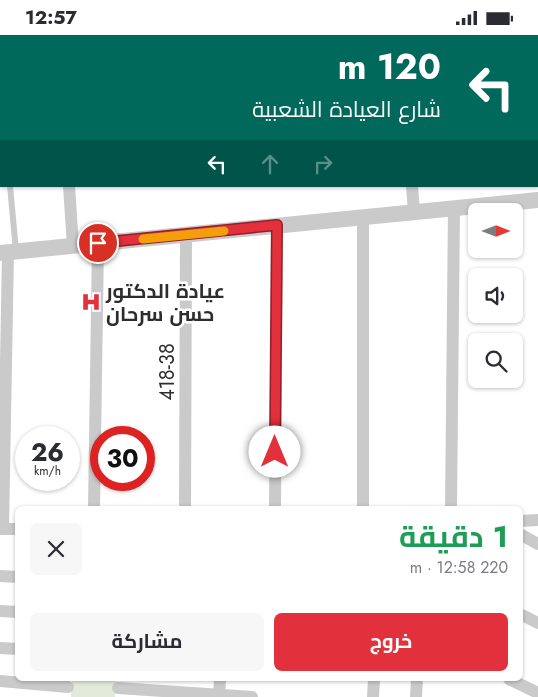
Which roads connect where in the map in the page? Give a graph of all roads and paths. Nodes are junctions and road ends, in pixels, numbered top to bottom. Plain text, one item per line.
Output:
1 (10, 187) edge
2 (69, 187) edge
3 (412, 187) edge
4 (538, 200) edge
5 (454, 208) junction
6 (414, 212) junction
7 (363, 217) junction
8 (277, 225) junction
9 (186, 235) junction
10 (98, 243) junction
11 (73, 246) junction
12 (8, 253) edge
13 (94, 506) edge
14 (185, 506) edge
15 (275, 506) edge
16 (363, 506) edge
17 (451, 506) edge
18 (538, 520) edge
19 (523, 521) edge
20 (2, 529) edge
21 (15, 529) edge
22 (523, 536) edge
23 (538, 545) edge
24 (0, 576) edge
25 (15, 577) edge
26 (0, 611) edge
27 (15, 612) edge
28 (523, 616) edge
29 (538, 623) edge
30 (0, 648) edge
31 (15, 649) edge
32 (0, 681) edge
33 (220, 681) edge
34 (374, 681) edge
35 (417, 681) edge
36 (513, 681) edge
37 (68, 687) edge
38 (118, 688) edge
39 (538, 693) edge
40 (219, 696) edge
41 (252, 697) edge
42 (373, 697) edge
43 (416, 697) edge

1 - 12 lane
2 - 11 street
3 - 6 street
4 - 5 street
5 - 6 street
5 - 17 street
6 - 7 street
7 - 8 street
7 - 16 street
8 - 9 street
8 - 15 street
9 - 10 street
9 - 14 street, 418-38
10 - 11 street
10 - 13 street
11 - 12 street
12 - 20 street
18 - 19 street
20 - 21 street
22 - 23 street
24 - 25 street
26 - 27 street
28 - 29 street
30 - 31 street
32 - 37 street
33 - 40 street
34 - 42 street
35 - 43 street
36 - 39 street
38 - 40 street
40 - 41 street

